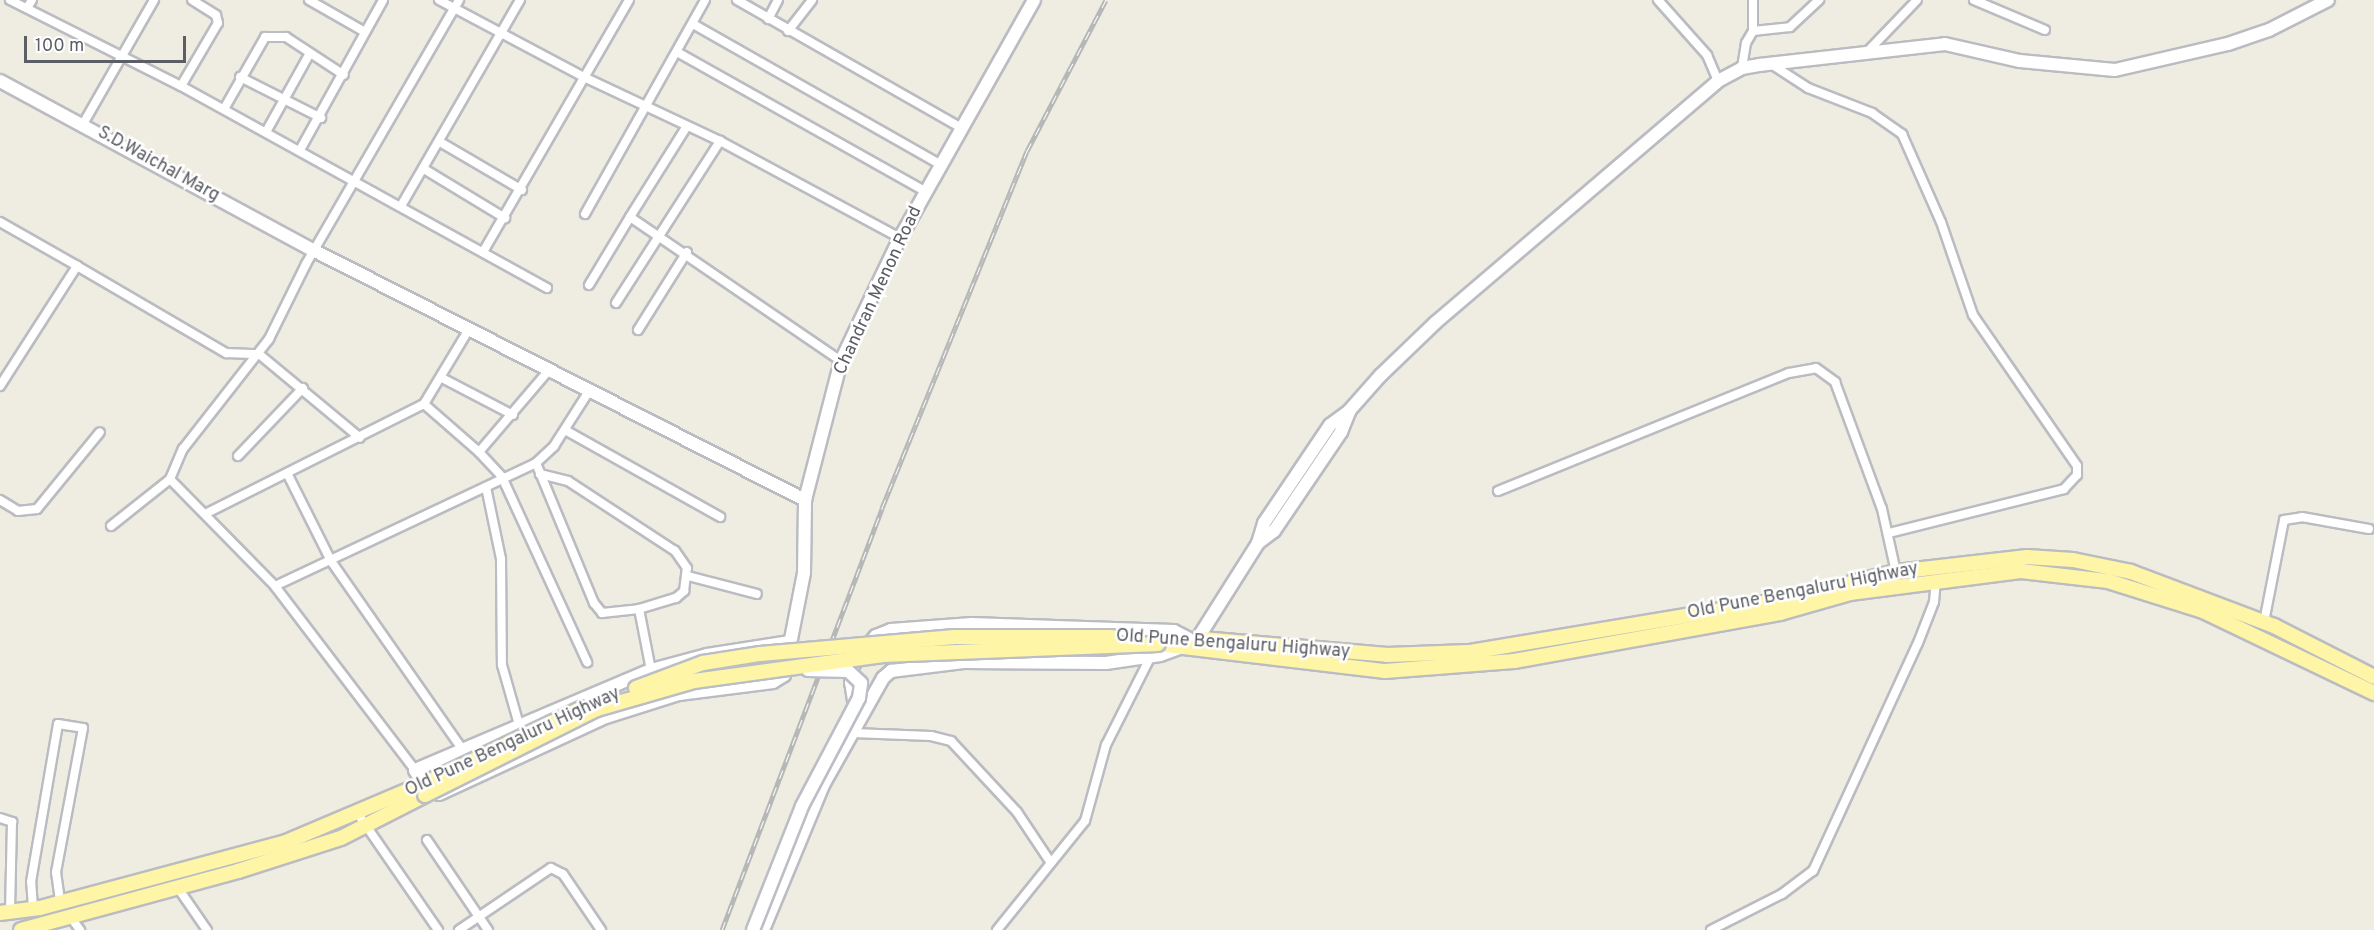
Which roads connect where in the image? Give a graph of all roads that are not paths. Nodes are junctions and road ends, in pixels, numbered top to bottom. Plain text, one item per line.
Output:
1 (10, 0) edge
2 (154, 0) edge
3 (192, 0) edge
4 (309, 0) edge
5 (382, 0) edge
6 (439, 0) edge
7 (520, 0) edge
8 (629, 0) edge
9 (705, 0) edge
10 (737, 0) edge
11 (778, 0) edge
12 (812, 0) edge
13 (1034, 0) edge
14 (1658, 0) edge
15 (1753, 0) edge
16 (1820, 0) edge
17 (1917, 0) edge
18 (1974, 0) edge
19 (2328, 0) edge
20 (29, 4) edge
21 (457, 4) edge
22 (768, 19) junction
23 (693, 24) junction
24 (2045, 30) dead end
25 (788, 31) junction
26 (1753, 31) junction
27 (365, 32) junction
28 (503, 34) junction
29 (1869, 50) junction
30 (677, 52) junction
31 (310, 53) junction
32 (124, 56) junction
33 (1765, 64) junction
34 (1742, 68) junction
35 (344, 75) junction
36 (240, 77) junction
37 (584, 77) junction
38 (0, 81) edge
39 (1718, 81) junction
40 (181, 86) junction
41 (284, 100) junction
42 (646, 107) junction
43 (224, 109) junction
44 (321, 118) junction
45 (83, 124) junction
46 (687, 126) junction
47 (963, 129) junction
48 (266, 132) junction
49 (720, 141) junction
50 (440, 142) junction
51 (300, 150) junction
52 (941, 165) junction
53 (424, 169) junction
54 (356, 181) junction
55 (522, 190) junction
56 (926, 192) junction
57 (401, 206) junction
58 (585, 214) dead end
59 (630, 217) junction
60 (505, 218) junction
61 (0, 222) edge
62 (660, 236) junction
63 (900, 238) junction
64 (315, 251) junction
65 (483, 252) junction
66 (687, 252) junction
67 (77, 266) junction
68 (589, 285) dead end
69 (547, 288) dead end
70 (616, 303) dead end
71 (469, 329) junction
72 (638, 330) dead end
73 (259, 354) junction
74 (841, 361) junction
75 (549, 370) junction
76 (442, 378) junction
77 (0, 386) edge
78 (303, 388) junction
79 (589, 390) junction
80 (424, 404) junction
81 (513, 415) junction
82 (565, 430) junction
83 (100, 432) dead end
84 (360, 438) junction
85 (479, 452) junction
86 (238, 456) dead end
87 (536, 463) junction
88 (287, 473) junction
89 (540, 474) junction
90 (502, 477) junction
91 (170, 478) junction
92 (486, 487) junction
93 (1498, 491) dead end
94 (0, 500) edge
95 (805, 500) junction
96 (207, 513) junction
97 (720, 517) dead end
98 (111, 526) dead end
99 (2369, 529) dead end
100 (1889, 533) junction
101 (331, 561) junction
102 (1896, 572) junction
103 (688, 576) junction
104 (1936, 581) junction
105 (275, 586) junction
106 (757, 594) dead end
107 (639, 609) junction
108 (2264, 622) junction
109 (790, 642) junction
110 (1190, 642) junction
111 (1156, 646) junction
112 (587, 662) dead end
113 (792, 666) junction
114 (651, 670) junction
115 (2374, 677) edge
116 (2374, 693) edge
117 (856, 727) junction
118 (520, 728) junction
119 (463, 750) junction
120 (415, 770) junction
121 (427, 787) junction
122 (0, 818) edge
123 (362, 820) junction
124 (427, 840) dead end
125 (1051, 862) junction
126 (178, 888) junction
127 (60, 900) junction
128 (33, 908) junction
129 (5, 912) edge
130 (478, 917) junction
131 (76, 924) edge
132 (21, 930) edge
133 (207, 930) edge
134 (438, 930) edge
135 (459, 930) edge
136 (488, 930) edge
137 (601, 930) edge
138 (753, 930) edge
139 (763, 930) edge
140 (997, 930) edge
141 (1711, 930) edge

1 - 20 street
2 - 32 street
3 - 40 street
4 - 27 street
5 - 27 street
6 - 21 street
7 - 28 street
8 - 37 street
9 - 23 street
10 - 22 street
11 - 22 street
12 - 25 street
13 - 47 main road, Chandran Menon Road
14 - 39 street
15 - 26 street
16 - 26 street
17 - 29 street
18 - 24 street
19 - 29 main road
20 - 32 street
21 - 28 street
21 - 54 street
22 - 25 street
23 - 30 street
23 - 52 street
25 - 47 street
26 - 34 street
27 - 35 street
28 - 37 street
28 - 50 street
29 - 33 main road
30 - 42 street
30 - 56 street
31 - 35 street
31 - 36 street
31 - 41 street
32 - 40 street
32 - 45 street
33 - 34 main road
33 - 100 street
34 - 39 main road
35 - 44 street
36 - 41 street
36 - 43 street
37 - 42 street
37 - 55 street
38 - 45 main road, S.D.Waichal Marg
39 - 110 main road
40 - 43 street
41 - 44 street
41 - 48 street
42 - 46 street
42 - 58 street
43 - 48 street
44 - 51 street
45 - 64 main road, S.D.Waichal Marg
46 - 49 street
46 - 59 street
47 - 52 main road, Chandran Menon Road
48 - 51 street
49 - 62 street
49 - 63 street
50 - 53 street
50 - 55 street
51 - 54 street
52 - 56 main road, Chandran Menon Road
53 - 57 street
53 - 60 street
54 - 57 street
54 - 64 street
55 - 60 street
56 - 63 main road, Chandran Menon Road
57 - 65 street
59 - 62 street
59 - 68 street
60 - 65 street
61 - 67 street
62 - 66 street
62 - 70 street
63 - 74 main road, Chandran Menon Road
64 - 71 main road, S.D.Waichal Marg
64 - 73 street
65 - 69 street
66 - 72 street
66 - 74 street
67 - 73 street
67 - 77 street
71 - 75 main road, S.D.Waichal Marg
71 - 76 street
73 - 78 street
73 - 91 street
74 - 95 main road, Chandran Menon Road
75 - 79 main road, S.D.Waichal Marg
75 - 81 street
76 - 80 street
76 - 81 street
78 - 84 street
78 - 86 street
79 - 82 street
79 - 95 main road, S.D.Waichal Marg
80 - 84 street
80 - 85 street
81 - 85 street
82 - 87 street
82 - 97 street
83 - 94 street
84 - 88 street
85 - 90 street
87 - 89 street
87 - 90 street
88 - 96 street
88 - 101 street
89 - 103 street
89 - 107 street
90 - 92 street
90 - 112 street
91 - 96 street
91 - 98 street
92 - 101 street
92 - 118 street
93 - 100 street
95 - 109 main road, Chandran Menon Road
96 - 105 street
99 - 108 street
100 - 102 street
101 - 105 street
101 - 119 street
102 - 108 main road, Old Pune Bengaluru Highway
102 - 110 main road, Old Pune Bengaluru Highway
103 - 106 street
103 - 107 street
104 - 110 main road, Old Pune Bengaluru Highway
104 - 116 main road, Old Pune Bengaluru Highway
104 - 141 street
105 - 120 street
107 - 114 street
108 - 115 main road, Old Pune Bengaluru Highway
109 - 114 main road
109 - 121 main road, Chandran Menon Road
110 - 111 main road, Old Pune Bengaluru Highway
110 - 117 main road
111 - 113 main road, Old Pune Bengaluru Highway, bridge
111 - 117 main road
111 - 121 main road, Old Pune Bengaluru Highway, bridge
111 - 125 street
113 - 121 main road, Old Pune Bengaluru Highway, bridge
113 - 138 main road, bridge
114 - 118 main road
117 - 125 street
117 - 139 main road
118 - 119 main road
119 - 120 main road
120 - 121 main road
121 - 123 main road, Old Pune Bengaluru Highway
122 - 129 street
123 - 126 main road, Old Pune Bengaluru Highway
123 - 127 main road, Old Pune Bengaluru Highway
123 - 134 street
124 - 130 street
125 - 140 street
126 - 131 main road, Old Pune Bengaluru Highway
126 - 133 street
127 - 128 main road, Old Pune Bengaluru Highway
127 - 128 street
128 - 129 main road, Old Pune Bengaluru Highway
130 - 135 street
130 - 136 street
130 - 137 street
131 - 132 main road, Old Pune Bengaluru Highway

